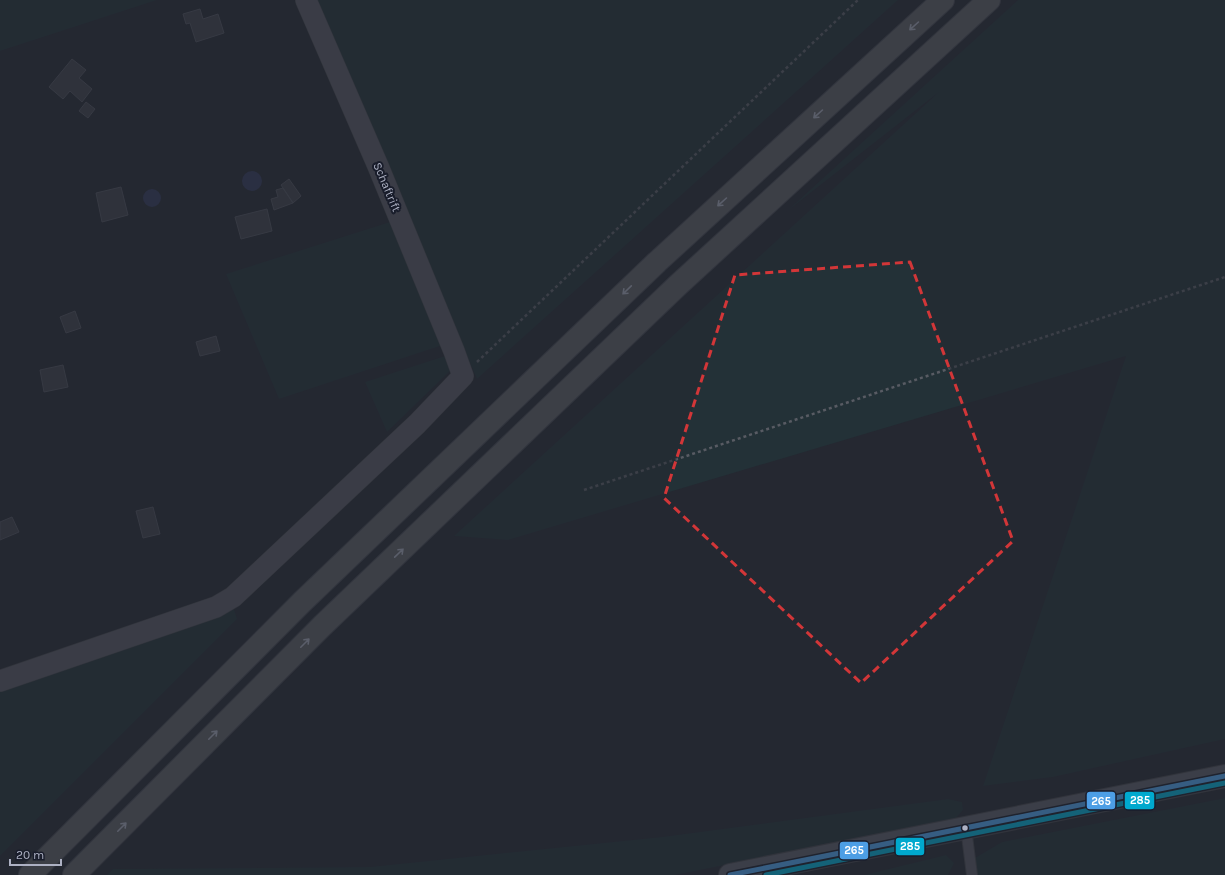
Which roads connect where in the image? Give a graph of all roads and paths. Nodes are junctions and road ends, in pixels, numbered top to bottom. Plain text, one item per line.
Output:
1 (306, 0) edge
2 (858, 0) edge
3 (943, 0) edge
4 (989, 0) edge
5 (1225, 277) edge
6 (463, 376) junction
7 (584, 490) dead end
8 (0, 681) edge
9 (1225, 776) edge
10 (966, 828) junction
11 (30, 875) edge
12 (74, 875) edge
13 (730, 875) edge
14 (972, 875) edge

1 - 6 street, Schaftrift
2 - 6 path
3 -> 11 highway
12 -> 4 highway
5 - 7 path
6 - 8 street
9 - 10 street
10 - 13 street
10 - 14 lane

